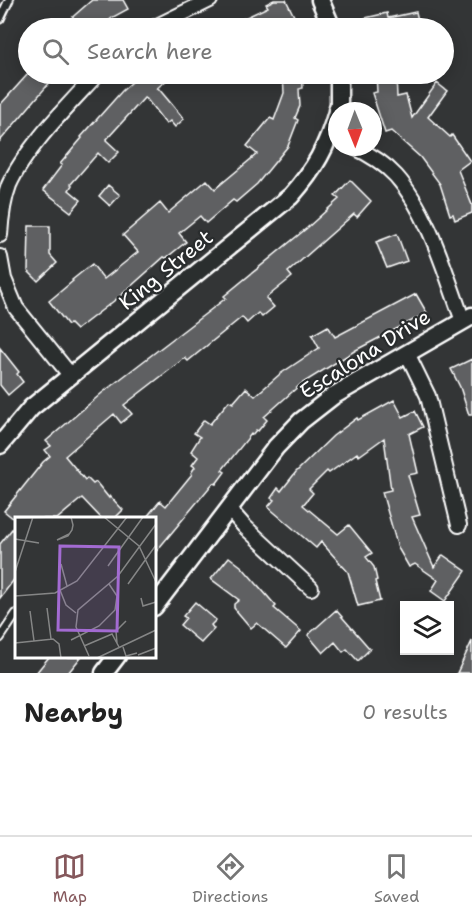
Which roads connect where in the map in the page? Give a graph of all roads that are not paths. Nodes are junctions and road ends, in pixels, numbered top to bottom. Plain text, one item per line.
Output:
1 (9, 0) edge
2 (210, 0) edge
3 (320, 0) edge
4 (173, 18) edge
5 (328, 18) edge
6 (0, 19) edge
7 (89, 84) edge
8 (339, 84) edge
9 (339, 102) edge
10 (328, 146) edge
11 (372, 156) edge
12 (0, 235) edge
13 (0, 257) edge
14 (468, 319) edge
15 (406, 353) junction
16 (71, 376) junction
17 (0, 445) edge
18 (230, 510) junction
19 (459, 525) dead end
20 (311, 588) dead end
21 (156, 604) edge
22 (15, 616) edge
23 (0, 638) edge
24 (116, 658) edge
25 (104, 673) edge

1 - 6 lane
2 - 4 street
3 - 5 street
7 - 12 street
8 - 9 street, King Street
10 - 16 street, King Street
11 - 14 street
13 - 16 street
14 - 15 street, Escalona Drive
15 - 18 street, Escalona Drive
15 - 19 street
16 - 17 street, King Street
18 - 20 street
18 - 21 street, Escalona Drive
22 - 23 lane
24 - 25 street

